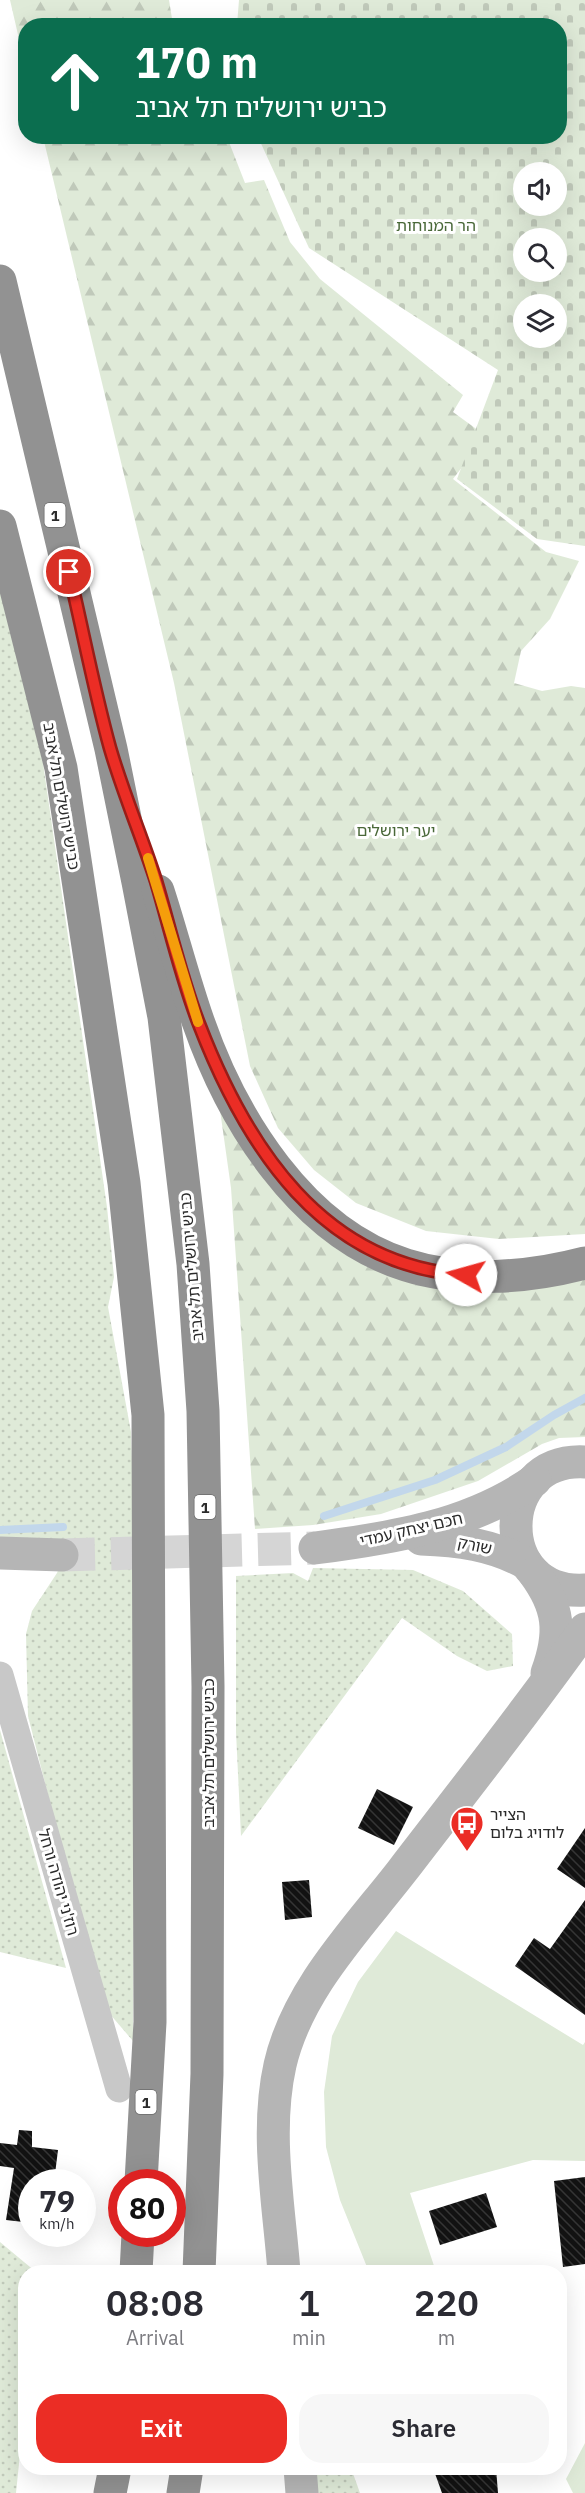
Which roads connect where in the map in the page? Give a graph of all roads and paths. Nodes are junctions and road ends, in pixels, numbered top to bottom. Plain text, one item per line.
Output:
1 (0, 281) edge
2 (0, 526) edge
3 (111, 749) junction
4 (585, 1263) edge
5 (585, 1462) edge
6 (535, 1480) junction
7 (386, 1538) junction
8 (315, 1548) tunnel mouth
9 (0, 1553) edge
10 (62, 1555) tunnel mouth
11 (529, 1567) junction
12 (585, 1590) edge
13 (585, 1629) edge
14 (0, 1675) edge
15 (530, 1706) junction
16 (119, 2089) dead end
17 (142, 2169) edge
18 (137, 2247) edge
19 (136, 2265) edge
20 (199, 2265) edge
21 (283, 2265) edge
22 (114, 2475) edge
23 (186, 2475) edge
24 (301, 2475) edge
25 (110, 2493) edge
26 (183, 2493) edge
27 (302, 2493) edge

1 - 3 highway, כביש ירושלים תל אביב / 1
2 - 17 highway, כביש ירושלים תל אביב / 1
3 - 4 highway
3 - 20 highway, כביש ירושלים תל אביב / 1
5 - 6 main road, חכם יצחק עמדי
6 - 7 main road, חכם יצחק עמדי
6 - 11 main road
7 - 8 main road, חכם יצחק עמדי
7 - 11 main road, שורק
9 - 10 main road
11 - 12 main road, שורק
11 - 15 main road
13 - 15 main road
14 - 16 street, רוז'ני יהודה ורחל
15 - 21 main road
18 - 19 highway
22 - 25 highway
23 - 26 highway
24 - 27 main road

